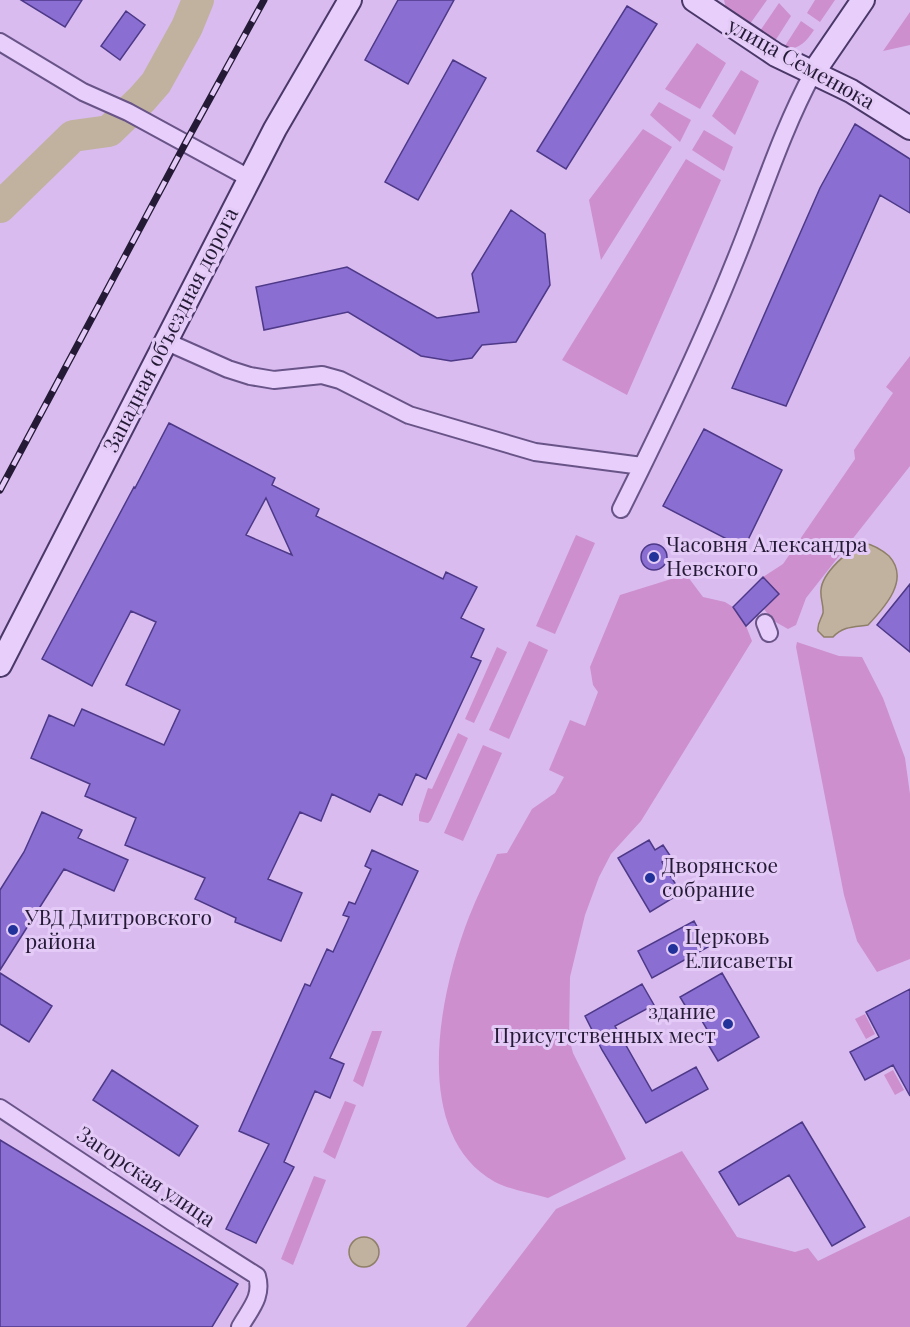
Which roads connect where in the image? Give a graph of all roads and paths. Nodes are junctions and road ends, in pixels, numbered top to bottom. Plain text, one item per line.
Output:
1 (350, 0) edge
2 (693, 0) edge
3 (863, 0) edge
4 (0, 42) edge
5 (813, 73) junction
6 (910, 128) edge
7 (249, 178) junction
8 (165, 341) junction
9 (642, 466) junction
10 (621, 509) dead end
11 (0, 665) edge
12 (0, 1108) edge
13 (240, 1327) edge

1 - 7 main road, Западная объездная дорога
2 - 5 main road, улица Семенюка
3 - 5 main road
4 - 7 street
5 - 6 main road, улица Семенюка
5 - 9 street
7 - 8 main road, Западная объездная дорога
8 - 9 street
8 - 11 main road, Западная объездная дорога
9 - 10 street
12 - 13 street, Загорская улица

